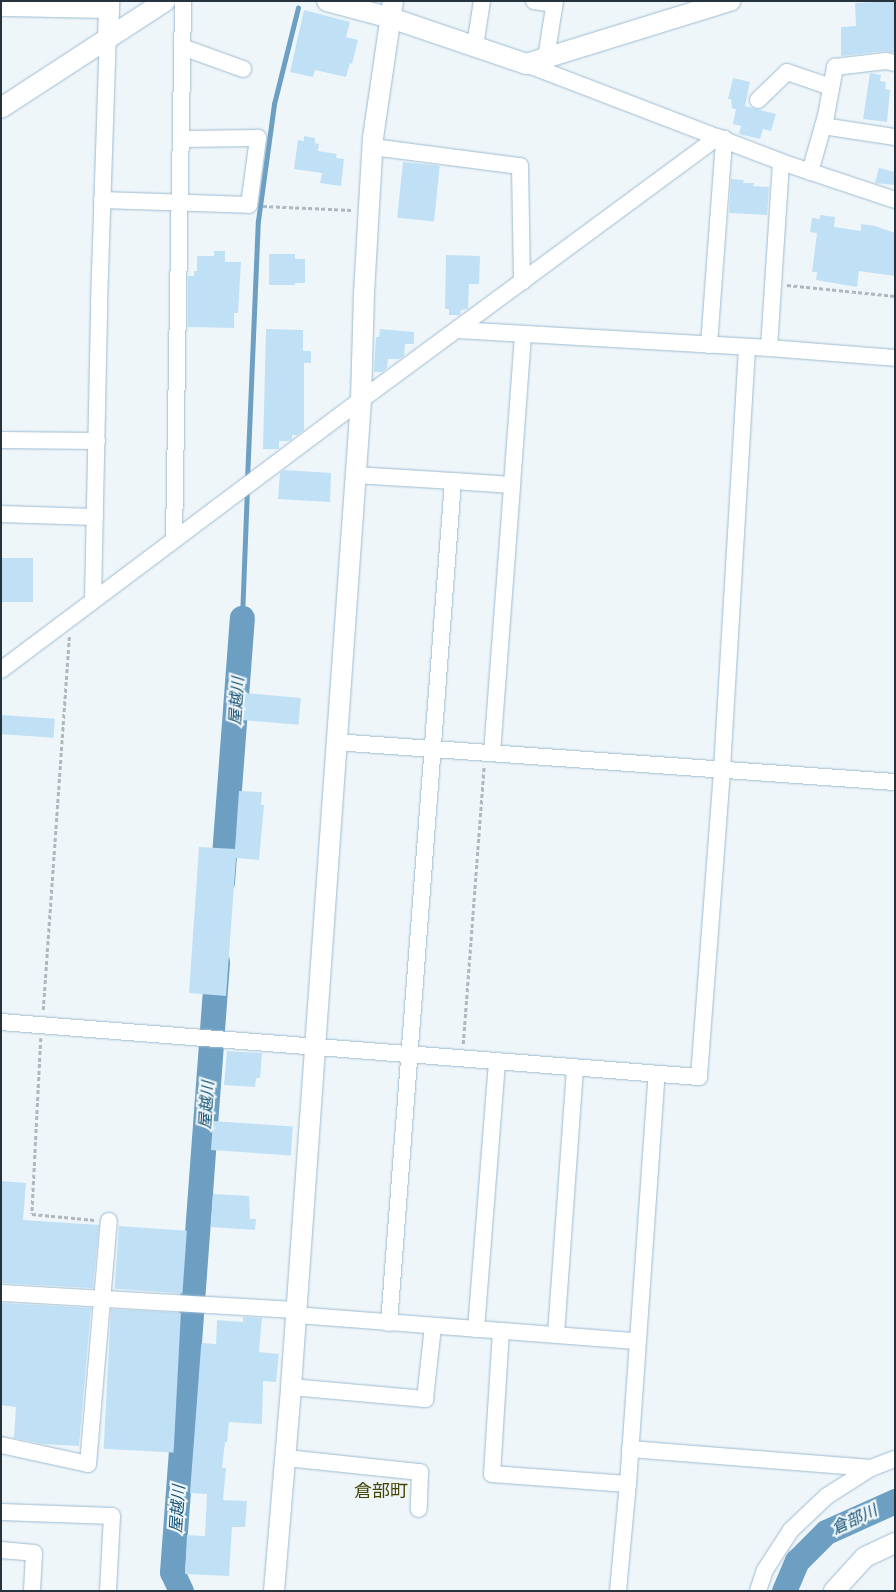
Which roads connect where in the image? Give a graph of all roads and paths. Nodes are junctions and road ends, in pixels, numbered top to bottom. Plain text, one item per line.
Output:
1 (165, 1) edge
2 (183, 1) edge
3 (327, 1) edge
4 (482, 1) edge
5 (534, 1) edge
6 (730, 1) edge
7 (555, 3) edge
8 (109, 6) edge
9 (694, 6) edge
10 (1, 8) edge
11 (392, 10) edge
12 (108, 38) junction
13 (475, 46) junction
14 (182, 47) junction
15 (546, 58) junction
16 (895, 63) edge
17 (526, 64) junction
18 (243, 69) dead end
19 (831, 87) junction
20 (758, 100) dead end
21 (1, 108) edge
22 (823, 126) junction
23 (895, 137) edge
24 (721, 138) junction
25 (180, 139) junction
26 (373, 147) junction
27 (781, 162) junction
28 (810, 172) junction
29 (102, 200) junction
30 (895, 200) edge
31 (180, 203) junction
32 (268, 206) dead end
33 (369, 210) junction
34 (522, 282) junction
35 (772, 283) junction
36 (895, 296) edge
37 (457, 330) junction
38 (523, 335) junction
39 (710, 345) junction
40 (747, 348) junction
41 (769, 348) junction
42 (895, 358) edge
43 (361, 400) junction
44 (1, 440) edge
45 (97, 440) junction
46 (355, 476) junction
47 (453, 481) junction
48 (512, 485) junction
49 (1, 514) edge
50 (95, 517) junction
51 (174, 540) junction
52 (93, 600) junction
53 (70, 618) junction
54 (1, 670) edge
55 (335, 742) junction
56 (431, 749) junction
57 (488, 753) junction
58 (722, 769) junction
59 (895, 782) edge
60 (1, 1022) edge
61 (42, 1025) junction
62 (314, 1046) junction
63 (411, 1054) junction
64 (462, 1058) junction
65 (497, 1061) junction
66 (575, 1068) junction
67 (657, 1074) junction
68 (108, 1221) joint
69 (1, 1292) edge
70 (103, 1300) junction
71 (296, 1313) junction
72 (389, 1323) junction
73 (433, 1327) junction
74 (476, 1329) junction
75 (501, 1331) junction
76 (556, 1334) junction
77 (637, 1341) junction
78 (291, 1387) junction
79 (1, 1445) edge
80 (630, 1449) junction
81 (286, 1458) junction
82 (895, 1459) edge
83 (871, 1468) junction
84 (628, 1484) junction
85 (419, 1509) dead end
86 (1, 1512) edge
87 (895, 1543) edge
88 (1, 1550) edge
89 (32, 1591) edge
90 (108, 1591) edge
91 (274, 1591) edge
92 (618, 1591) edge
93 (758, 1591) edge
94 (834, 1591) edge

1 - 12 street
2 - 14 street
3 - 11 street
4 - 13 street
5 - 7 street
6 - 9 street
7 - 15 street
8 - 10 street
8 - 12 street
9 - 15 street
11 - 13 street
11 - 26 street
12 - 21 street
12 - 29 street
13 - 17 street
14 - 18 street
14 - 25 street
15 - 17 street
16 - 19 street
17 - 24 street
19 - 20 street
19 - 22 street
22 - 23 street
22 - 28 street
24 - 27 street
24 - 34 street
24 - 39 street
25 - 31 street
25 - 31 street
26 - 33 street
26 - 34 street
27 - 28 street
27 - 35 street
28 - 30 street
29 - 31 street
29 - 45 street
31 - 51 street
32 - 33 path
33 - 43 street
34 - 37 street
35 - 36 path
35 - 41 street
37 - 38 street
37 - 43 street
38 - 39 street
38 - 48 street
39 - 40 street
40 - 41 street
40 - 58 street
41 - 42 street
43 - 46 street
43 - 51 street
44 - 45 street
45 - 50 street
46 - 47 street
46 - 55 street
47 - 48 street
47 - 56 street
48 - 57 street
49 - 50 street
50 - 52 street
51 - 52 street
52 - 53 street
53 - 54 street
53 - 61 path
55 - 56 street
55 - 62 street
56 - 57 street
56 - 63 street
57 - 58 street
57 - 64 path
58 - 59 street
58 - 67 street
60 - 61 street
61 - 62 street
61 - 68 path
62 - 63 street
62 - 71 street
63 - 64 street
63 - 72 street
64 - 65 street
65 - 66 street
65 - 74 street
66 - 67 street
66 - 76 street
67 - 77 street
68 - 70 street
69 - 70 street
70 - 71 street
70 - 79 street
71 - 72 street
71 - 78 street
72 - 73 street
73 - 74 street
73 - 78 street
74 - 75 street
75 - 76 street
75 - 84 street
76 - 77 street
77 - 80 street
78 - 81 street
80 - 83 street
80 - 84 street
81 - 85 street
81 - 91 street
82 - 83 street
83 - 93 street
84 - 92 street
86 - 90 street
87 - 94 street
88 - 89 street

